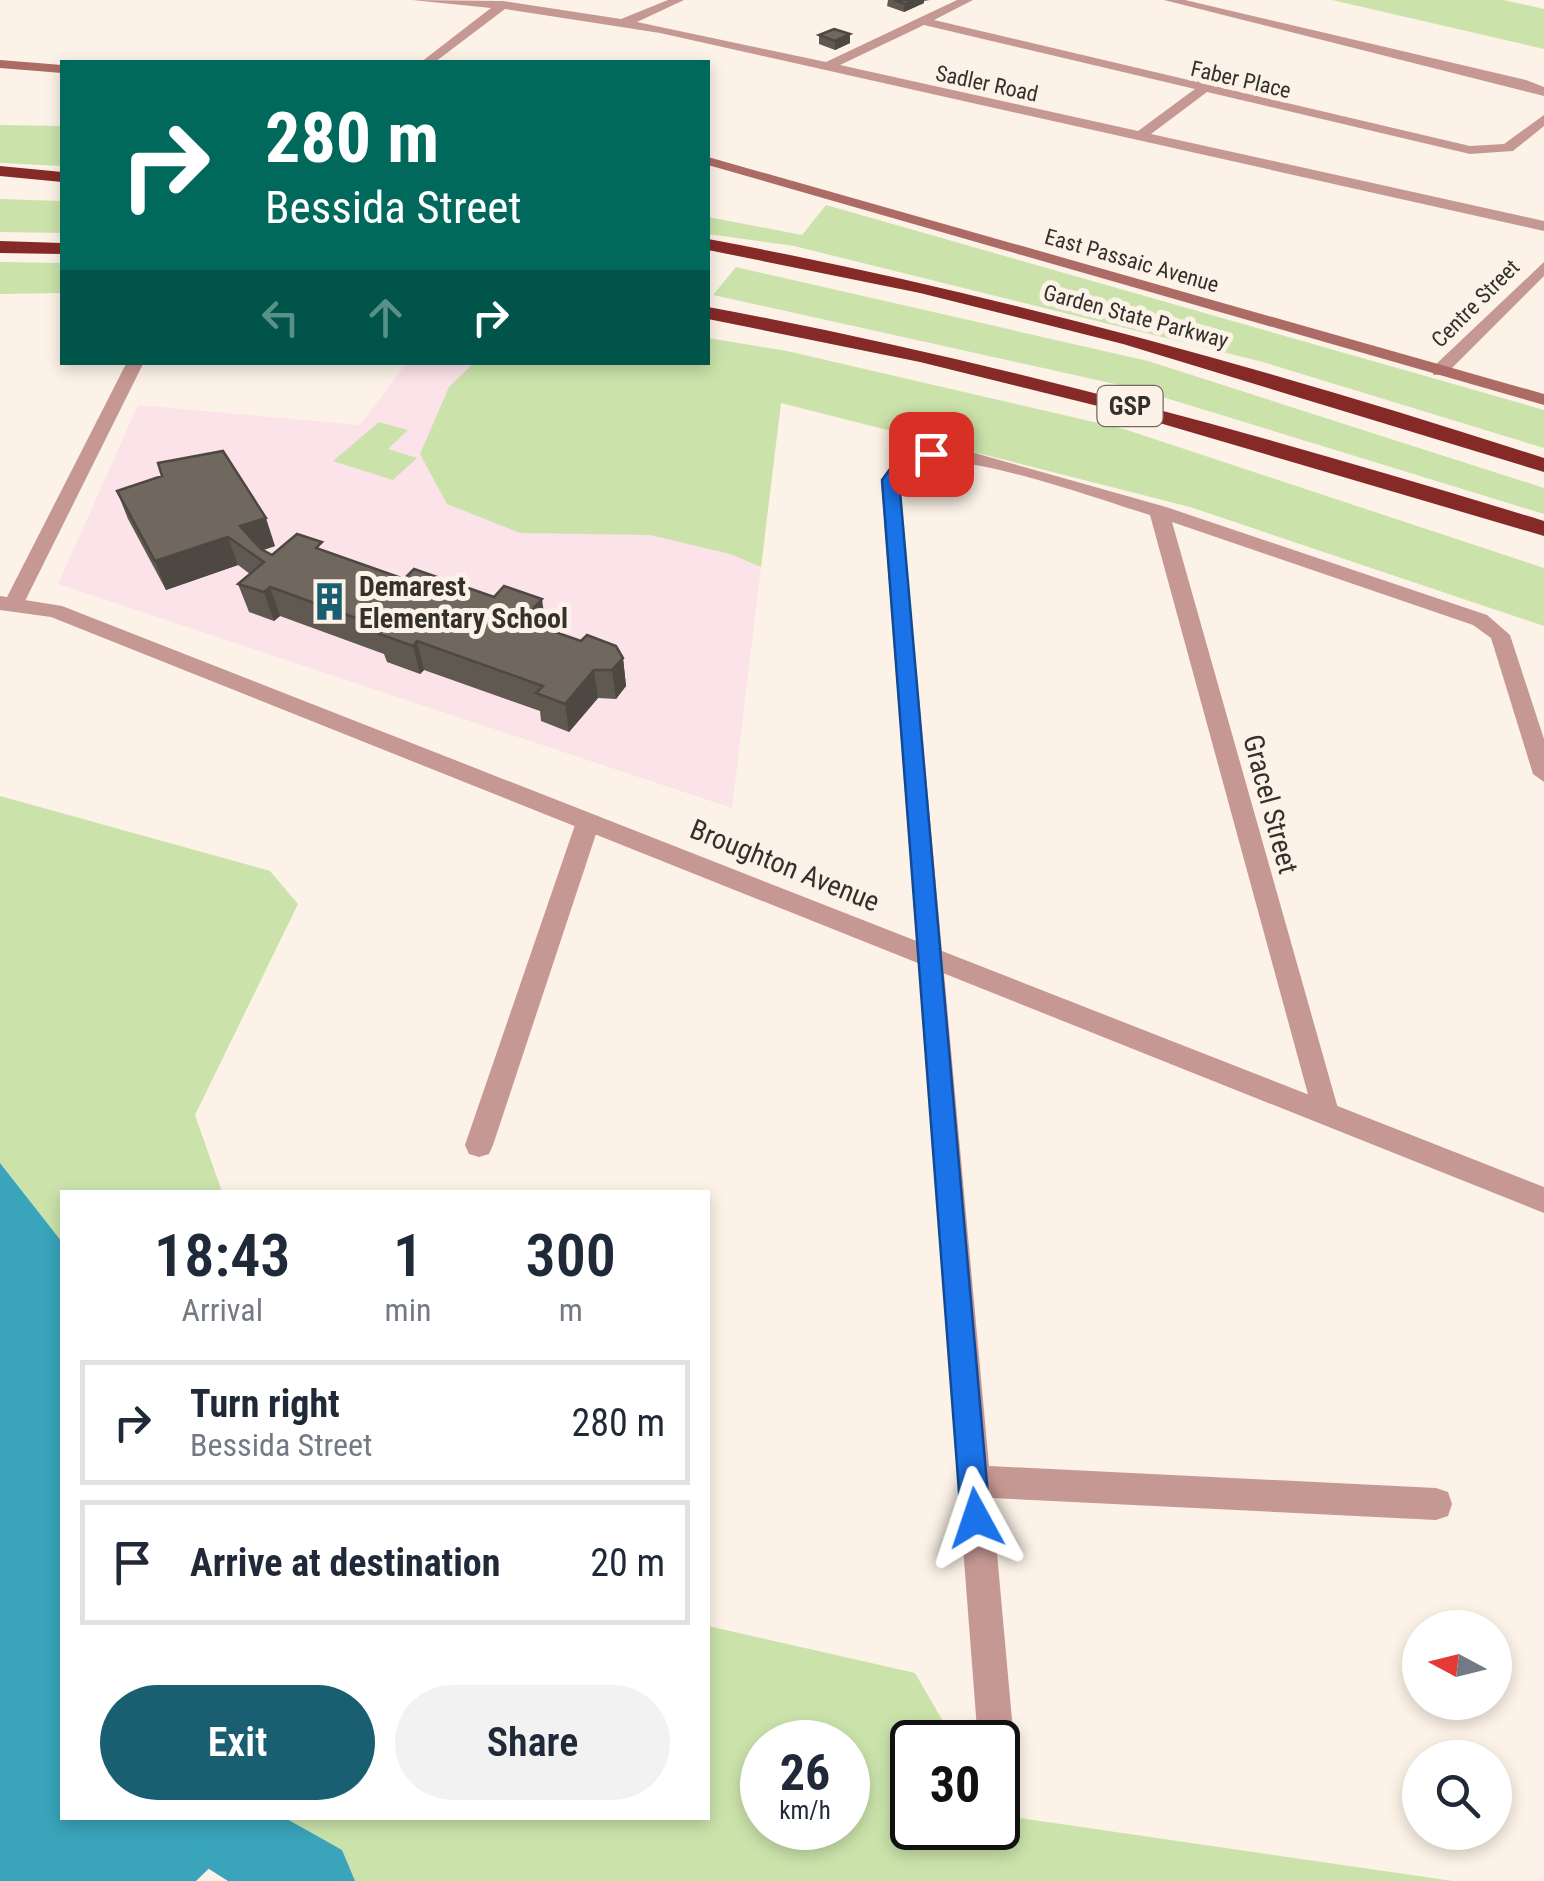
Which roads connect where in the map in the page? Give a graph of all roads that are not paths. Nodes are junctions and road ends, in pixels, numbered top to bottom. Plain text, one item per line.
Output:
1 (418, 0) edge
2 (678, 0) edge
3 (967, 0) edge
4 (1170, 0) edge
5 (503, 5) junction
6 (922, 21) junction
7 (622, 23) junction
8 (430, 60) edge
9 (0, 64) edge
10 (826, 67) junction
11 (60, 69) edge
12 (1206, 74) dead end
13 (1202, 90) junction
14 (1544, 92) edge
15 (1544, 119) edge
16 (1139, 137) junction
17 (710, 162) edge
18 (0, 170) edge
19 (60, 180) edge
20 (60, 180) edge
21 (0, 182) edge
22 (1544, 226) edge
23 (710, 245) edge
24 (0, 247) edge
25 (60, 249) edge
26 (1542, 270) edge
27 (710, 313) edge
28 (134, 365) edge
29 (1439, 371) junction
30 (1544, 400) edge
31 (1544, 465) edge
32 (1159, 512) junction
33 (1544, 529) edge
34 (7, 603) edge
35 (1544, 774) edge
36 (588, 822) junction
37 (929, 958) junction
38 (1325, 1112) junction
39 (479, 1146) dead end
40 (1544, 1200) edge
41 (972, 1481) junction
42 (1436, 1504) dead end
43 (994, 1720) edge

1 - 5 street, Sadler Road
2 - 7 street
3 - 6 street
4 - 14 street
5 - 7 street, Sadler Road
5 - 8 street
6 - 10 street
6 - 13 street, Faber Place
7 - 10 street, Sadler Road
9 - 11 main road
10 - 16 street, Sadler Road
12 - 13 street
13 - 15 street, Faber Place
13 - 16 street
16 - 22 street, Sadler Road
17 - 29 main road, East Passaic Avenue
18 - 19 highway
20 - 21 highway
23 - 31 highway, Garden State Parkway / GSP
24 - 25 highway
26 - 29 street, Centre Street
27 - 33 highway, GSP
28 - 34 street
29 - 30 main road, East Passaic Avenue
32 - 35 street
32 - 37 street
32 - 38 street, Gracel Street
34 - 36 street, Broughton Avenue
36 - 37 street, Broughton Avenue
36 - 39 street
37 - 38 street, Broughton Avenue
37 - 41 street
38 - 40 street, Broughton Avenue
41 - 42 street
41 - 43 street

